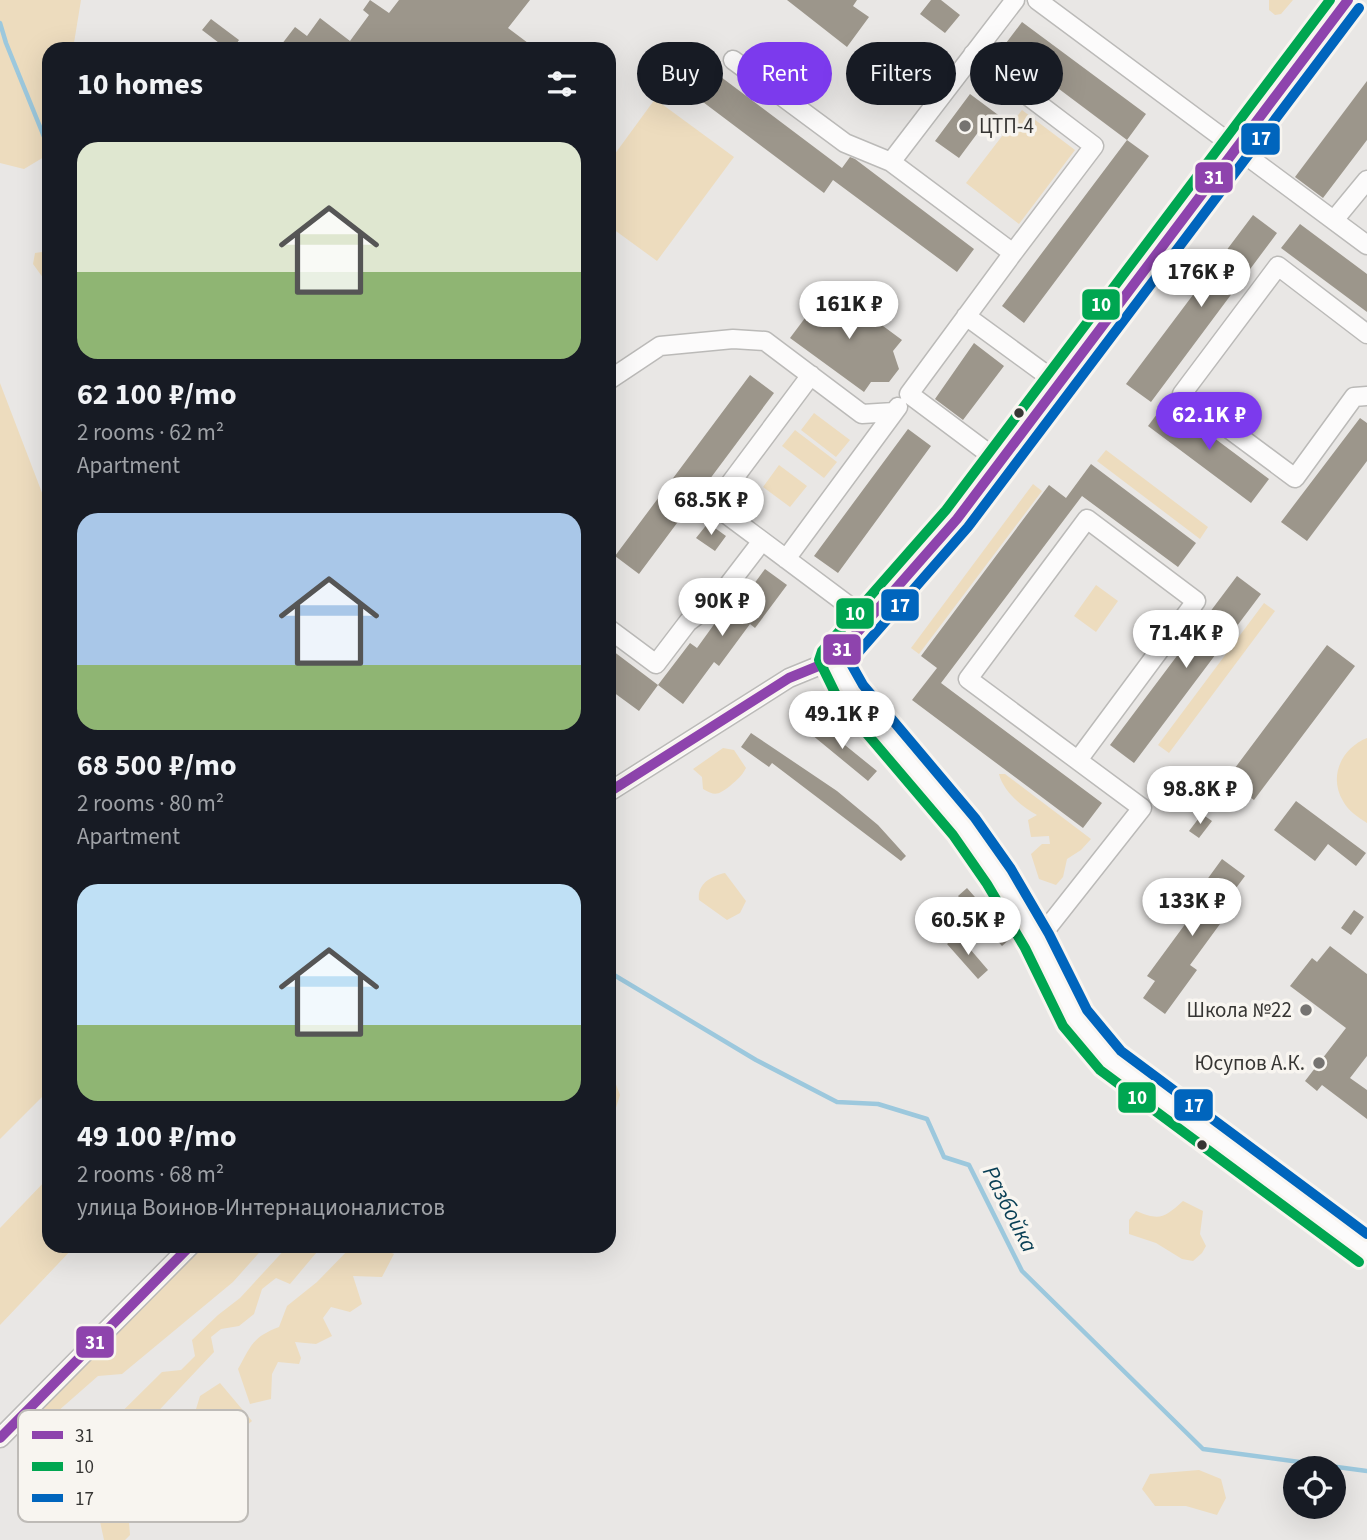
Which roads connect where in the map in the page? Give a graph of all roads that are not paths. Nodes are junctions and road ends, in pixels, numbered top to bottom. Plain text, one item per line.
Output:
1 (1015, 0) edge
2 (1037, 0) edge
3 (1348, 0) edge
4 (982, 42) edge
5 (970, 58) edge
6 (733, 60) dead end
7 (1040, 105) edge
8 (1237, 147) junction
9 (891, 162) junction
10 (1367, 180) edge
11 (1334, 220) junction
12 (1367, 245) edge
13 (1013, 253) junction
14 (967, 316) junction
15 (1367, 334) edge
16 (616, 375) edge
17 (811, 375) junction
18 (1059, 384) junction
19 (909, 394) junction
20 (1367, 396) edge
21 (894, 412) junction
22 (1000, 461) junction
23 (762, 541) junction
24 (786, 559) junction
25 (868, 620) junction
26 (616, 634) edge
27 (833, 660) junction
28 (1077, 760) junction
29 (616, 789) edge
30 (1037, 941) junction
31 (1367, 1251) edge
32 (183, 1253) edge
33 (28, 1410) edge
34 (18, 1420) edge
35 (0, 1438) edge

1 - 4 street
2 - 8 street
3 - 8 street
5 - 9 street
6 - 9 street
7 - 13 street
8 - 11 street
8 - 18 street
9 - 13 street
10 - 11 street
11 - 12 street
13 - 14 street
14 - 18 street
14 - 19 street
15 - 20 street
16 - 17 street
17 - 21 street
17 - 23 street
18 - 22 street
19 - 21 street
19 - 22 street
21 - 24 street
22 - 25 street
23 - 24 street
23 - 26 street
24 - 25 street
25 - 27 street
27 - 29 street
27 - 30 street
28 - 28 street
28 - 30 street
30 - 31 street
32 - 33 street
34 - 35 street

